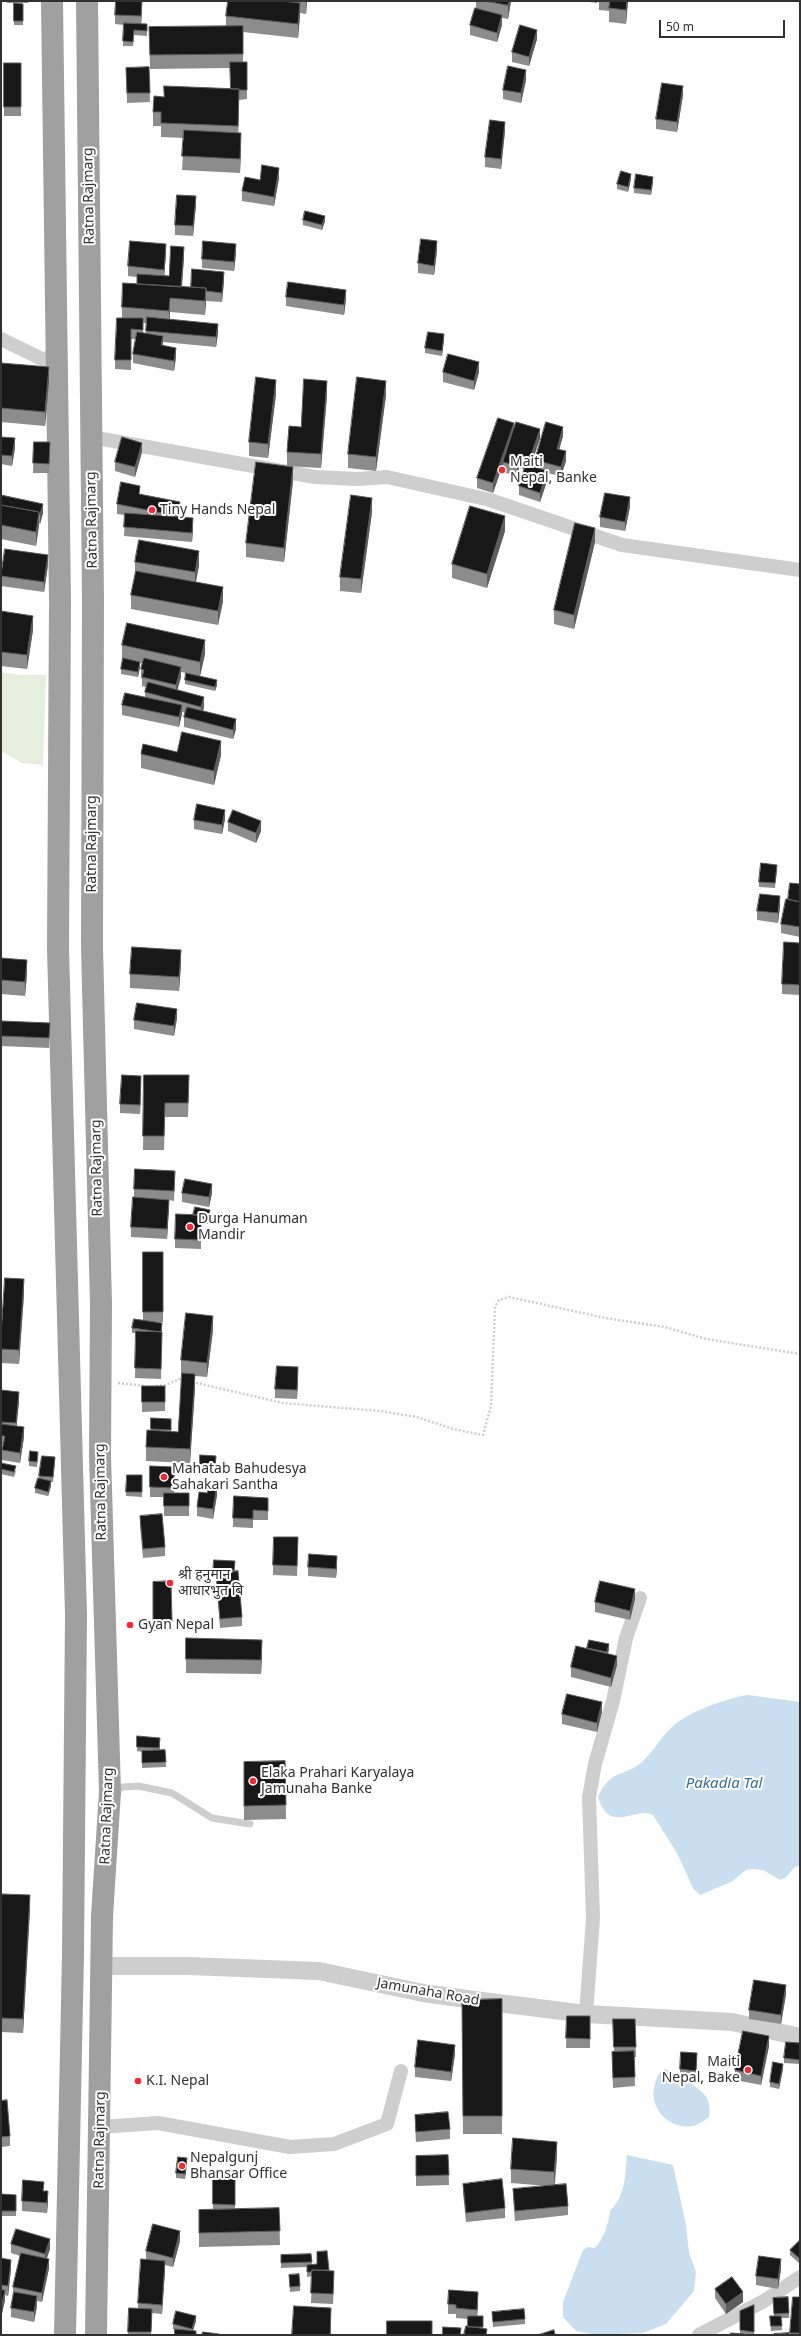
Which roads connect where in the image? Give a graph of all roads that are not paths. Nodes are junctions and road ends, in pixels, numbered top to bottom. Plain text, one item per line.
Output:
1 (52, 1) edge
2 (87, 1) edge
3 (1, 339) edge
4 (58, 352) junction
5 (91, 437) junction
6 (800, 570) edge
7 (640, 1598) dead end
8 (110, 1792) junction
9 (250, 1824) dead end
10 (103, 1966) junction
11 (586, 2014) junction
12 (800, 2037) edge
13 (401, 2070) dead end
14 (100, 2127) junction
15 (800, 2277) edge
16 (65, 2335) edge
17 (96, 2335) edge
18 (700, 2335) edge

1 - 4 highway, Ratna Rajmarg
2 - 5 highway, Ratna Rajmarg
3 - 4 street
4 - 16 highway, Ratna Rajmarg
5 - 6 street
5 - 8 highway, Ratna Rajmarg
7 - 11 street
8 - 9 lane
8 - 10 highway, Ratna Rajmarg
10 - 11 street, Jamunaha Road
10 - 14 highway, Ratna Rajmarg
11 - 12 street, Jamunaha Road
13 - 14 street
14 - 17 highway, Ratna Rajmarg
15 - 18 street

